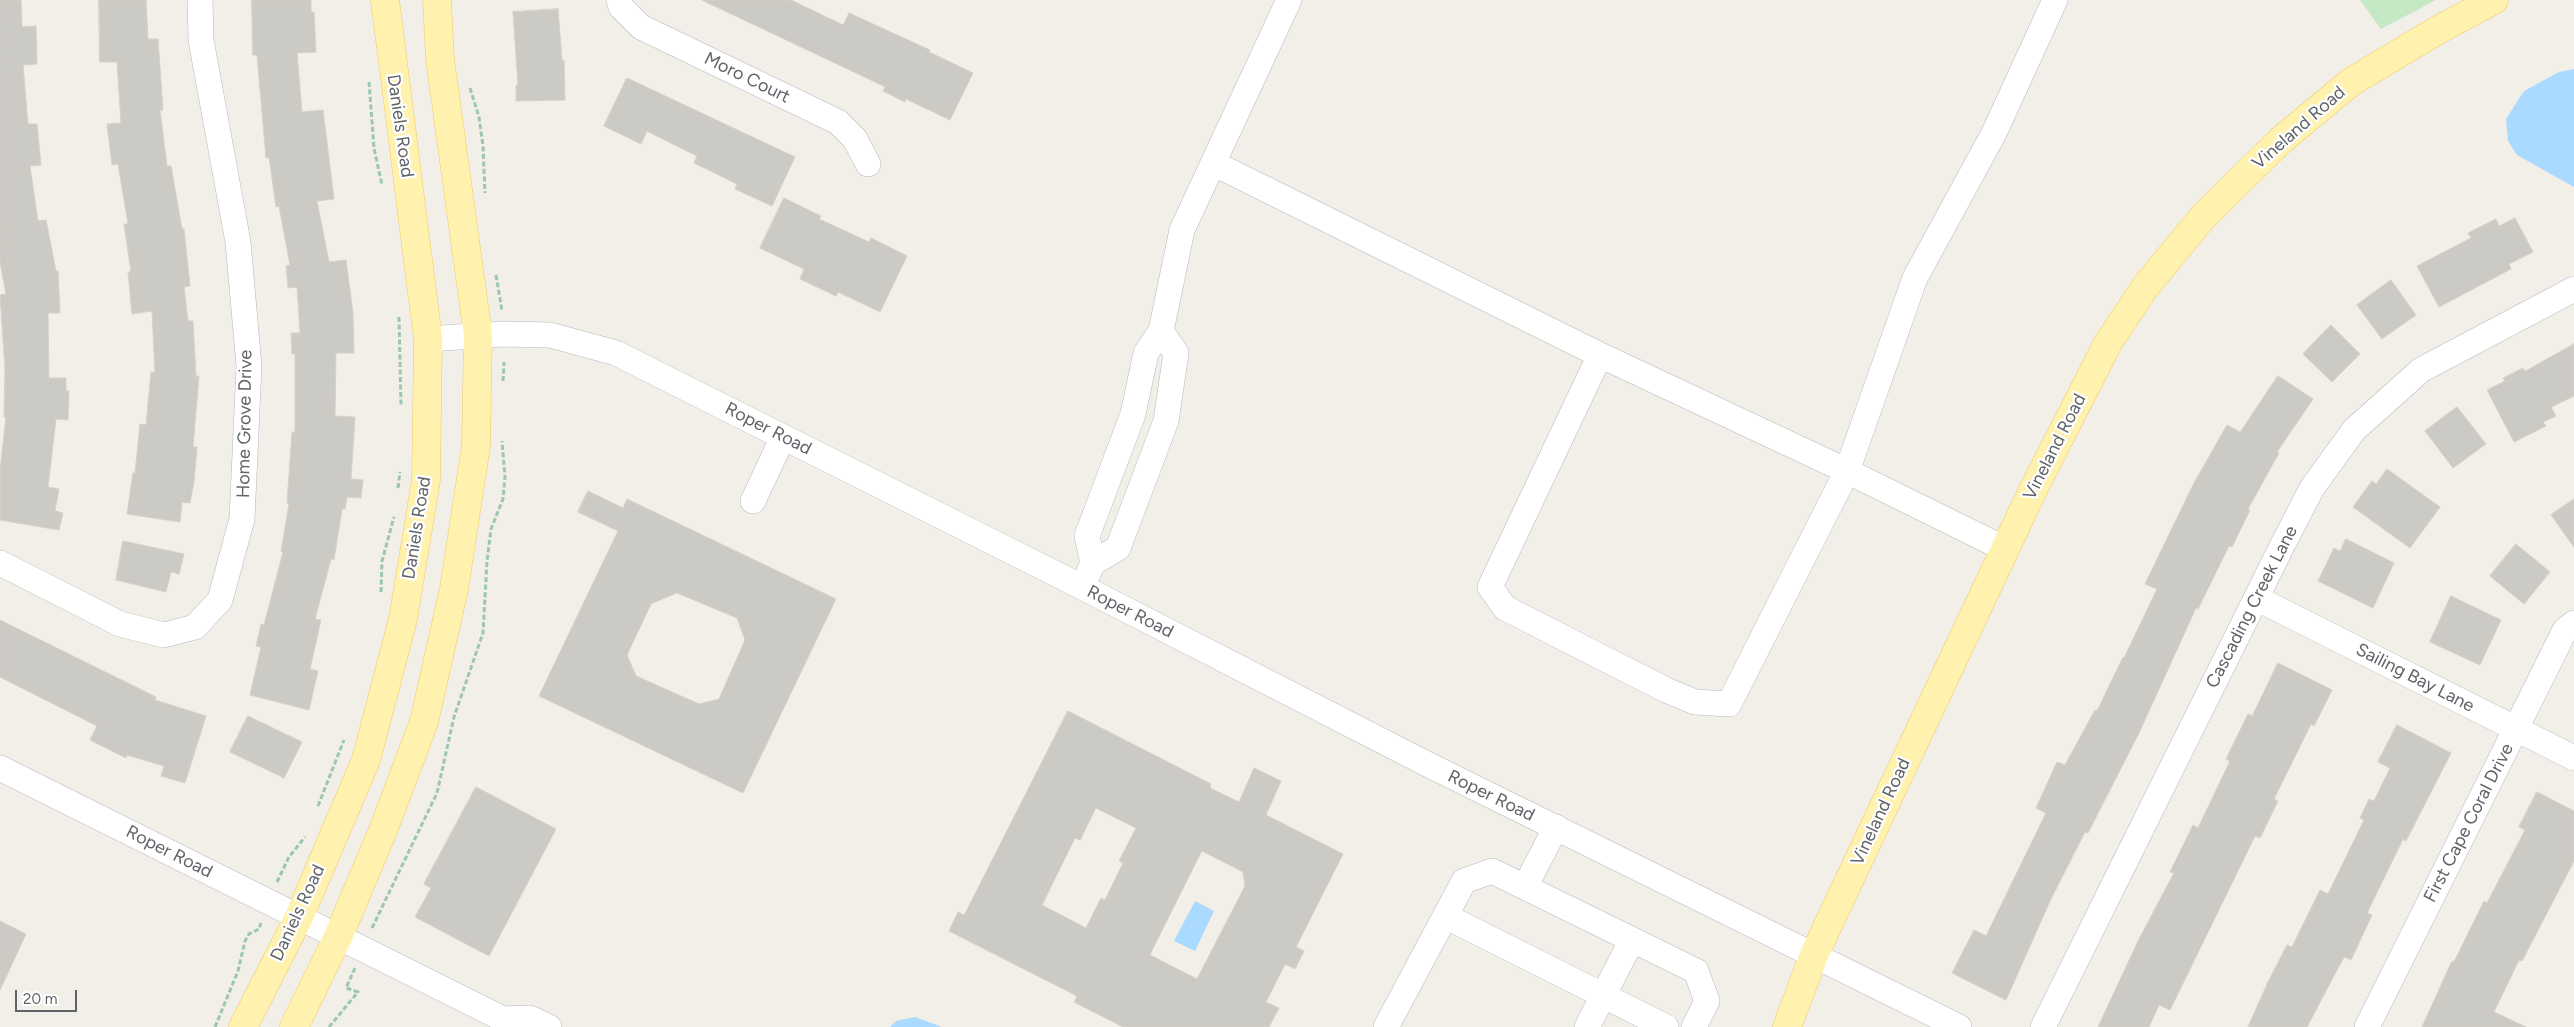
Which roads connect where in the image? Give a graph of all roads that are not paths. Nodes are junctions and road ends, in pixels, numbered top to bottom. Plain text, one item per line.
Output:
1 (200, 0) edge
2 (385, 0) edge
3 (437, 0) edge
4 (619, 0) edge
5 (1290, 0) edge
6 (2055, 0) edge
7 (2494, 0) edge
8 (1213, 162) junction
9 (868, 164) dead end
10 (2574, 289) edge
11 (1162, 330) junction
12 (478, 335) junction
13 (428, 339) junction
14 (1600, 355) junction
15 (1133, 414) junction
16 (1166, 421) junction
17 (783, 437) junction
18 (1847, 471) junction
19 (753, 502) dead end
20 (2005, 549) junction
21 (1093, 563) junction
22 (0, 564) edge
23 (1082, 587) junction
24 (2256, 598) junction
25 (2574, 623) edge
26 (2516, 729) junction
27 (2574, 758) edge
28 (0, 768) edge
29 (1556, 827) junction
30 (1525, 887) junction
31 (1445, 916) junction
32 (298, 917) junction
33 (338, 937) junction
34 (1632, 940) junction
35 (1814, 955) junction
36 (1602, 995) junction
37 (506, 1023) edge
38 (243, 1027) edge
39 (294, 1027) edge
40 (549, 1027) edge
41 (1386, 1027) edge
42 (1586, 1027) edge
43 (1666, 1027) edge
44 (1694, 1027) edge
45 (1787, 1027) edge
46 (1959, 1027) edge
47 (2043, 1027) edge
48 (2367, 1027) edge

1 - 22 street, Home Grove Drive
2 - 13 main road, Daniels Road
3 - 12 main road
4 - 9 street, Moro Court
5 - 8 street
6 - 18 street
7 - 20 main road, Vineland Road
8 - 11 street
8 - 14 street
10 - 24 street, Cascading Creek Lane
11 - 15 street
11 - 16 street
12 - 13 street, Roper Road
12 - 17 street, Roper Road
12 - 33 main road
13 - 32 main road, Daniels Road
14 - 18 street
14 - 18 street
15 - 16 street
15 - 21 street
16 - 21 street
17 - 19 street
17 - 23 street, Roper Road
18 - 20 street
20 - 35 main road, Vineland Road
21 - 23 street
23 - 29 street, Roper Road
24 - 26 street, Sailing Bay Lane
24 - 47 street, Cascading Creek Lane
25 - 26 street, First Cape Coral Drive
26 - 27 street, Sailing Bay Lane
26 - 48 street, First Cape Coral Drive
28 - 32 street, Roper Road
29 - 30 street
29 - 35 street, Roper Road
30 - 31 street
30 - 34 street
31 - 36 street
31 - 41 street
32 - 33 street, Roper Road
32 - 38 main road, Daniels Road
33 - 37 street, Roper Road
33 - 39 main road
34 - 36 street
34 - 44 street
35 - 45 main road, Vineland Road
35 - 46 street, Roper Road
36 - 42 street
36 - 43 street
37 - 40 street

